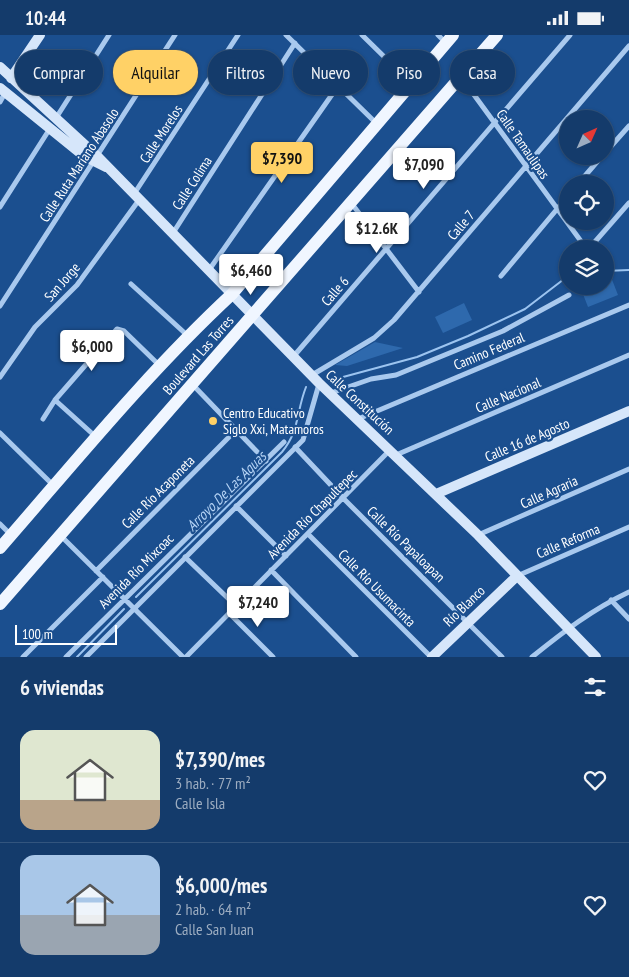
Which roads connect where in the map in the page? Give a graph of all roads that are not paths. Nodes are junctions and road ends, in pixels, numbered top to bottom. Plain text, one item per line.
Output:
1 (40, 35) edge
2 (109, 35) edge
3 (175, 35) edge
4 (238, 35) edge
5 (286, 35) edge
6 (362, 35) edge
7 (497, 35) edge
8 (570, 35) edge
9 (446, 38) edge
10 (295, 43) junction
11 (629, 46) edge
12 (302, 50) edge
13 (378, 50) edge
14 (437, 50) edge
15 (484, 50) edge
16 (0, 67) edge
17 (11, 78) junction
18 (450, 90) edge
19 (2, 95) edge
20 (332, 95) edge
21 (347, 95) edge
22 (402, 95) edge
23 (474, 95) edge
24 (56, 119) junction
25 (494, 123) junction
26 (377, 124) junction
27 (629, 126) edge
28 (49, 129) junction
29 (614, 143) edge
30 (96, 160) junction
31 (594, 165) edge
32 (525, 167) junction
33 (586, 175) edge
34 (136, 197) junction
35 (351, 203) junction
36 (629, 203) edge
37 (559, 206) edge
38 (0, 207) edge
39 (556, 209) junction
40 (172, 233) junction
41 (386, 249) junction
42 (209, 270) junction
43 (500, 276) dead end
44 (132, 284) dead end
45 (0, 291) edge
46 (419, 292) junction
47 (232, 294) junction
48 (7, 295) junction
49 (568, 295) dead end
50 (629, 305) edge
51 (0, 306) edge
52 (252, 315) junction
53 (189, 336) junction
54 (629, 355) edge
55 (293, 357) junction
56 (161, 367) junction
57 (312, 375) junction
58 (0, 377) edge
59 (320, 383) junction
60 (192, 384) junction
61 (330, 393) junction
62 (55, 401) junction
63 (629, 411) edge
64 (43, 419) dead end
65 (358, 419) junction
66 (236, 430) junction
67 (0, 433) edge
68 (96, 438) junction
69 (284, 442) dead end
70 (295, 447) junction
71 (393, 452) junction
72 (266, 461) junction
73 (629, 469) edge
74 (54, 486) junction
75 (436, 494) junction
76 (344, 499) junction
77 (236, 505) junction
78 (0, 524) edge
79 (629, 527) edge
80 (308, 534) junction
81 (12, 535) junction
82 (478, 535) junction
83 (61, 536) junction
84 (0, 548) edge
85 (286, 556) junction
86 (185, 557) junction
87 (96, 571) junction
88 (271, 571) junction
89 (517, 576) junction
90 (103, 577) junction
91 (629, 592) edge
92 (6, 593) edge
93 (124, 598) junction
94 (611, 600) junction
95 (0, 604) edge
96 (236, 606) junction
97 (134, 609) junction
98 (229, 613) junction
99 (629, 619) edge
100 (468, 621) junction
101 (568, 627) junction
102 (23, 657) edge
103 (66, 657) edge
104 (86, 657) edge
105 (184, 657) edge
106 (273, 657) edge
107 (356, 657) edge
108 (431, 657) edge
109 (502, 657) edge
110 (532, 657) edge
111 (596, 657) edge

1 - 17 main road
2 - 24 street
3 - 30 street, Calle Ruta Mariano Abasolo
4 - 34 street, Calle Morelos
5 - 10 street
6 - 13 street
7 - 15 main road, Boulevard Las Torres
8 - 25 street, Calle 6
9 - 14 main road, Boulevard Las Torres
10 - 12 street
10 - 40 street, Calle Colima
11 - 32 street, Calle 7
16 - 17 main road, Calle Constitución
17 - 24 main road, Calle Constitución
18 - 35 main road, Boulevard Las Torres
19 - 28 main road, Calle Constitución
20 - 42 street
21 - 26 street
22 - 26 main road, Boulevard Las Torres
23 - 25 street, Calle Tamaulipas
24 - 30 main road, Calle Constitución
25 - 32 street, Calle Tamaulipas
25 - 41 street, Calle 6
26 - 47 main road, Boulevard Las Torres
27 - 29 street
28 - 30 main road, Calle Constitución
28 - 38 street
30 - 34 main road, Calle Constitución
30 - 48 street, Calle Ruta Mariano Abasolo
31 - 33 street
32 - 39 street, Calle Tamaulipas
32 - 46 street, Calle 7
34 - 40 main road, Calle Constitución
34 - 58 street, San Jorge
35 - 41 street
35 - 52 main road, Boulevard Las Torres
36 - 39 street, Calle Tamaulipas
37 - 39 street
39 - 43 street
40 - 42 main road, Calle Constitución
41 - 46 street
41 - 55 street, Calle 6
42 - 47 main road, Calle Constitución
44 - 53 street
45 - 48 street
46 - 57 street, Calle 7
47 - 52 main road, Calle Constitución
47 - 53 main road, Boulevard Las Torres
48 - 51 street, Calle Ruta Mariano Abasolo
49 - 61 street
50 - 65 street, Camino Federal
52 - 55 main road, Calle Constitución
52 - 60 main road, Boulevard Las Torres
53 - 56 main road, Boulevard Las Torres
54 - 71 street, Calle Nacional
55 - 57 main road, Calle Constitución
56 - 62 street
56 - 68 main road, Boulevard Las Torres
57 - 59 main road, Calle Constitución
59 - 61 main road, Calle Constitución
59 - 70 street, Avenida Río Mixcoac
60 - 66 street
60 - 83 main road, Boulevard Las Torres
61 - 65 main road, Calle Constitución
62 - 64 street
62 - 68 street
63 - 75 main road, Calle 16 de Agosto
65 - 71 main road, Calle Constitución
66 - 72 street
66 - 87 street, Calle Río Acaponeta
67 - 74 street
68 - 74 main road, Boulevard Las Torres
69 - 72 street, Avenida Río Mixcoac
70 - 76 street, Calle Río Papaloapan
70 - 77 street, Avenida Río Mixcoac
71 - 75 main road, Calle Constitución
71 - 76 street, Avenida Río Chapultepec
72 - 93 street, Avenida Río Mixcoac
73 - 82 street, Calle Agraria
74 - 81 main road, Boulevard Las Torres
75 - 82 main road, Calle Constitución
76 - 80 street, Avenida Río Chapultepec
76 - 100 street, Calle Río Papaloapan
77 - 85 street
77 - 86 street, Avenida Río Mixcoac
78 - 81 street
79 - 89 street, Calle Reforma
80 - 85 street, Avenida Río Chapultepec
80 - 108 street, Calle Río Usumacinta
81 - 84 main road, Boulevard Las Torres
82 - 89 main road, Calle Constitución
83 - 87 street
83 - 92 main road, Boulevard Las Torres
85 - 88 street, Avenida Río Chapultepec
86 - 96 street
86 - 97 street, Avenida Río Mixcoac
87 - 90 street
88 - 96 street, Avenida Río Chapultepec
88 - 107 street
89 - 100 main road, Río Blanco
89 - 101 main road, Calle Constitución
90 - 93 street
90 - 102 street
91 - 94 street
92 - 95 main road, Boulevard Las Torres
93 - 97 street
93 - 103 street, Avenida Río Mixcoac
94 - 99 street
94 - 101 street
96 - 98 street, Avenida Río Chapultepec
97 - 104 street, Avenida Río Mixcoac
97 - 105 street
98 - 105 street, Avenida Río Chapultepec
98 - 106 street
100 - 108 main road, Río Blanco
100 - 109 street, Calle Río Papaloapan
101 - 110 street
101 - 111 main road, Calle Constitución

